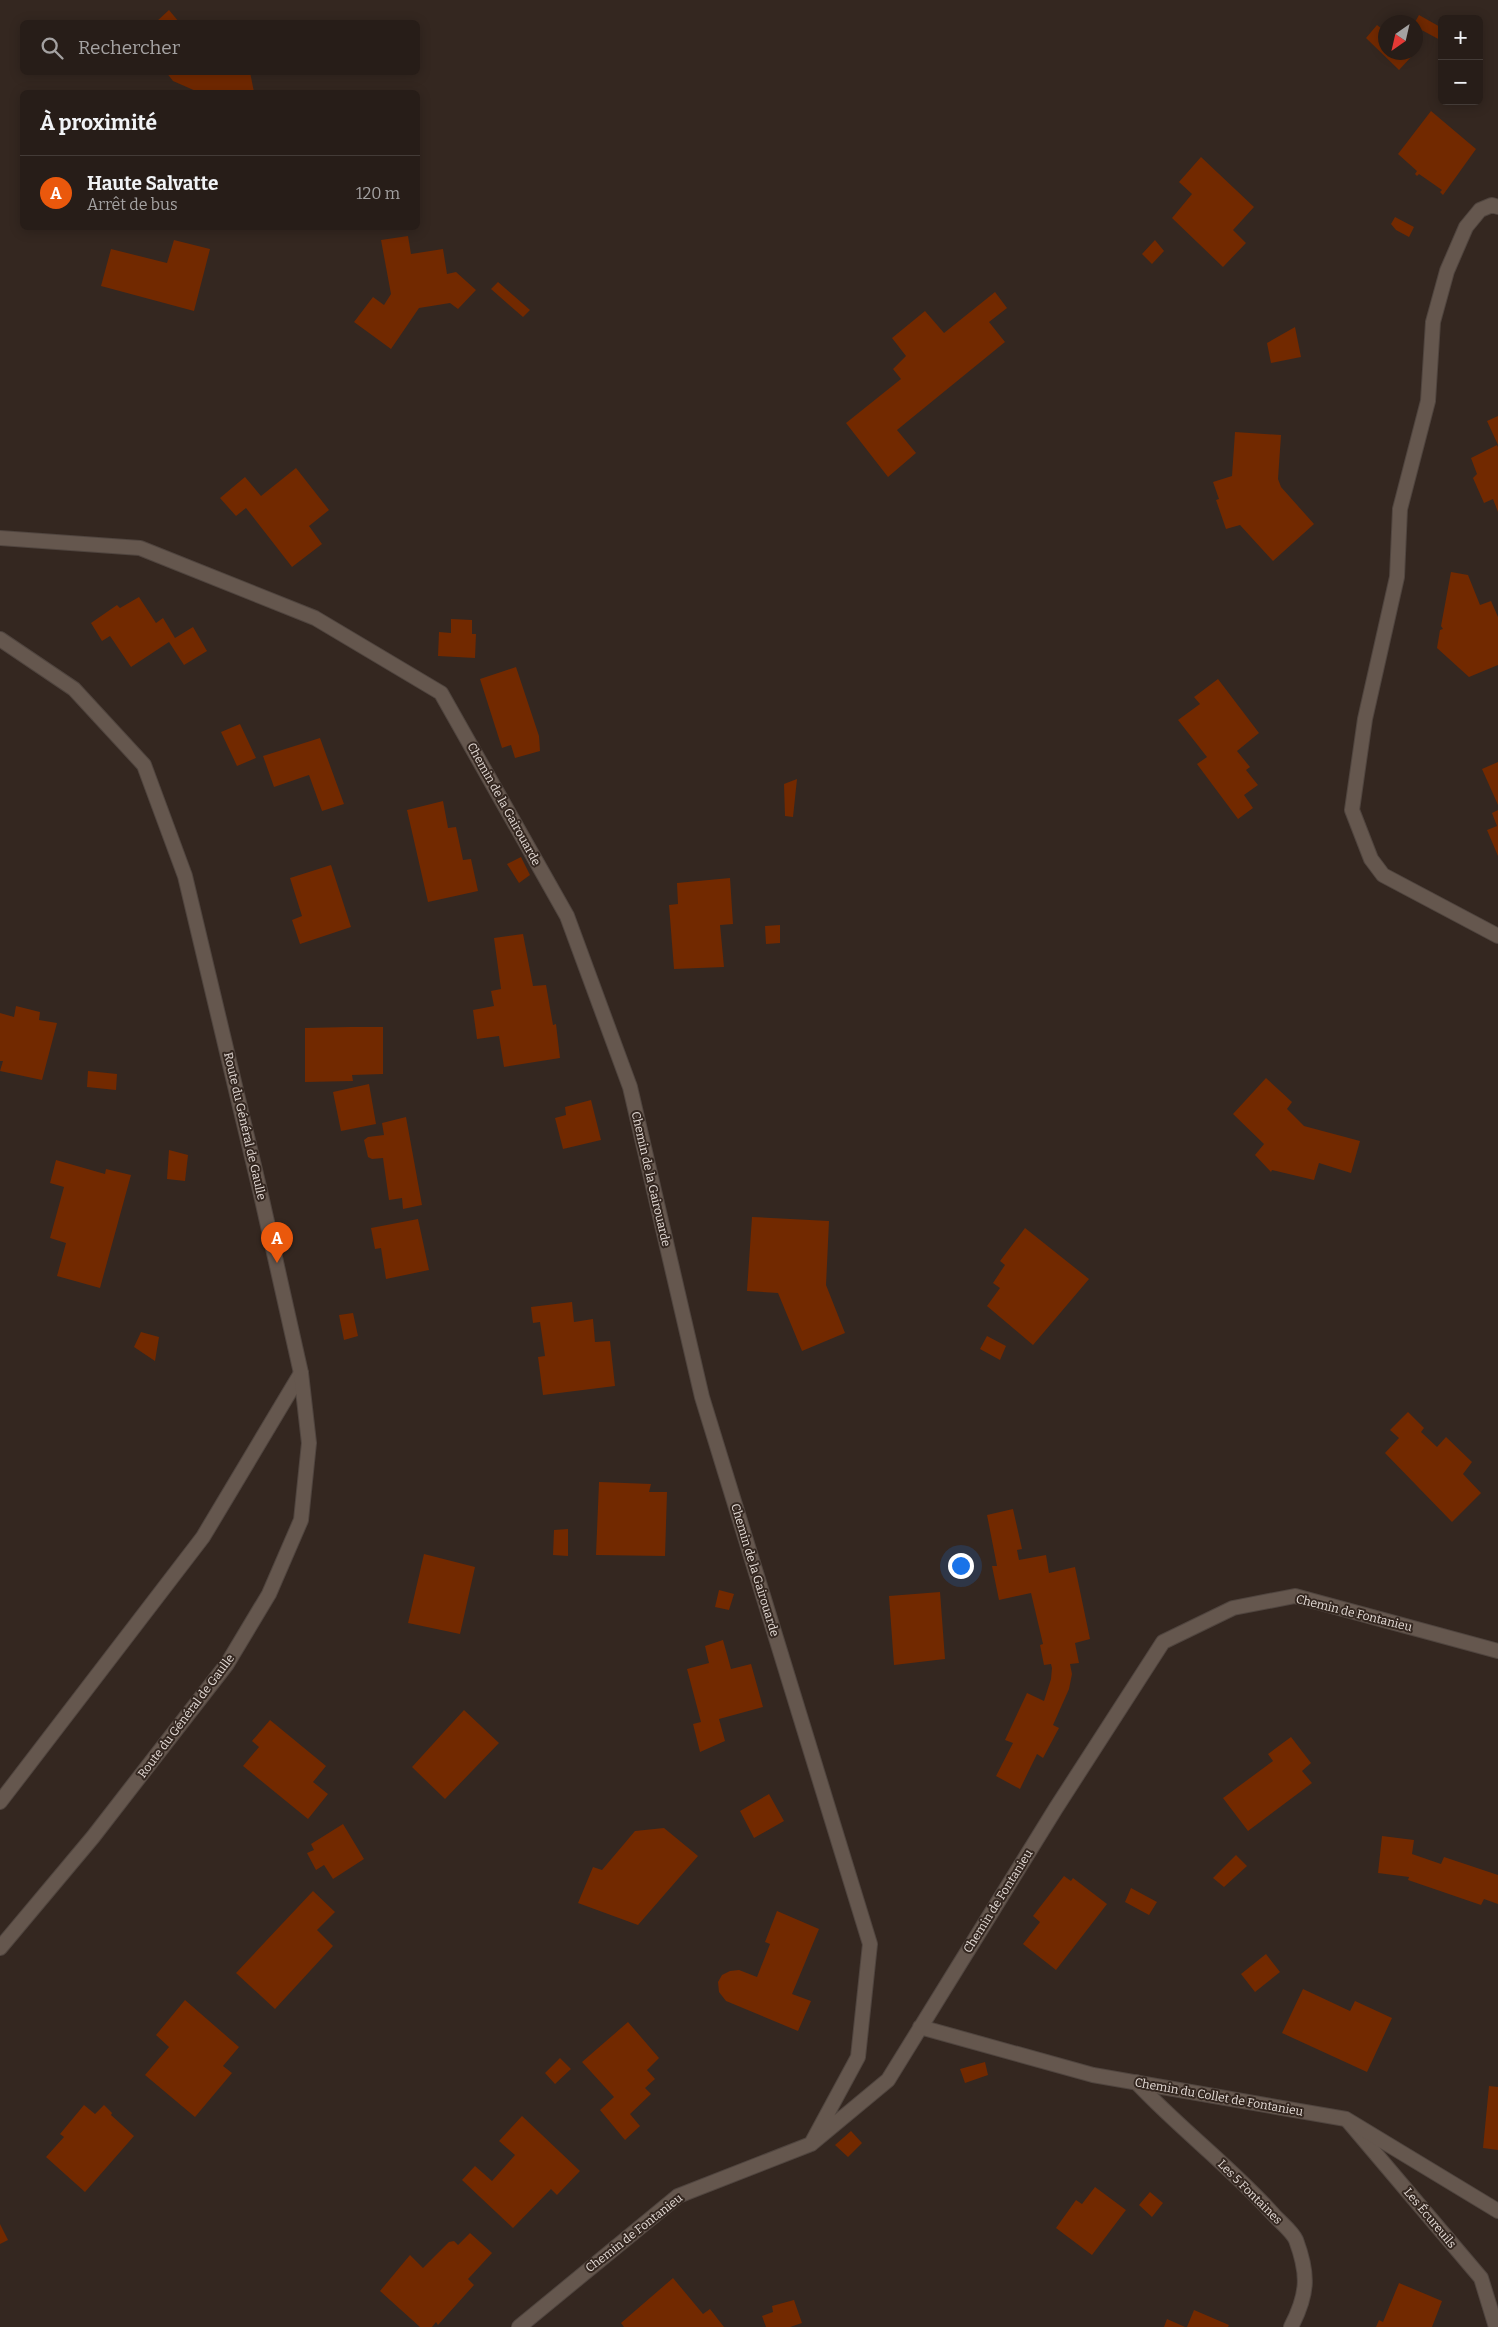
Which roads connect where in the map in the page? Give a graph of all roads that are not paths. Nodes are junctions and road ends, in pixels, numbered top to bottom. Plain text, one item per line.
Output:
1 (1498, 207) edge
2 (0, 538) edge
3 (0, 639) edge
4 (1498, 936) edge
5 (301, 1373) junction
6 (1498, 1651) edge
7 (0, 1802) edge
8 (0, 1948) edge
9 (920, 2027) junction
10 (1136, 2082) junction
11 (1346, 2119) junction
12 (811, 2144) junction
13 (1498, 2211) edge
14 (519, 2327) edge
15 (1291, 2327) edge
16 (1496, 2327) edge

1 - 4 street
2 - 12 street, Chemin de la Gairouarde
3 - 5 street, Route du Général de Gaulle
5 - 7 street
5 - 8 street, Route du Général de Gaulle
6 - 9 street, Chemin de Fontanieu
9 - 10 street, Chemin du Collet de Fontanieu
9 - 12 street, Chemin de Fontanieu
10 - 11 street, Chemin du Collet de Fontanieu
10 - 15 street, Les 5 Fontaines
11 - 13 street, Chemin du Collet de Fontanieu
11 - 16 street, Les Écureuils
12 - 14 street, Chemin de Fontanieu

